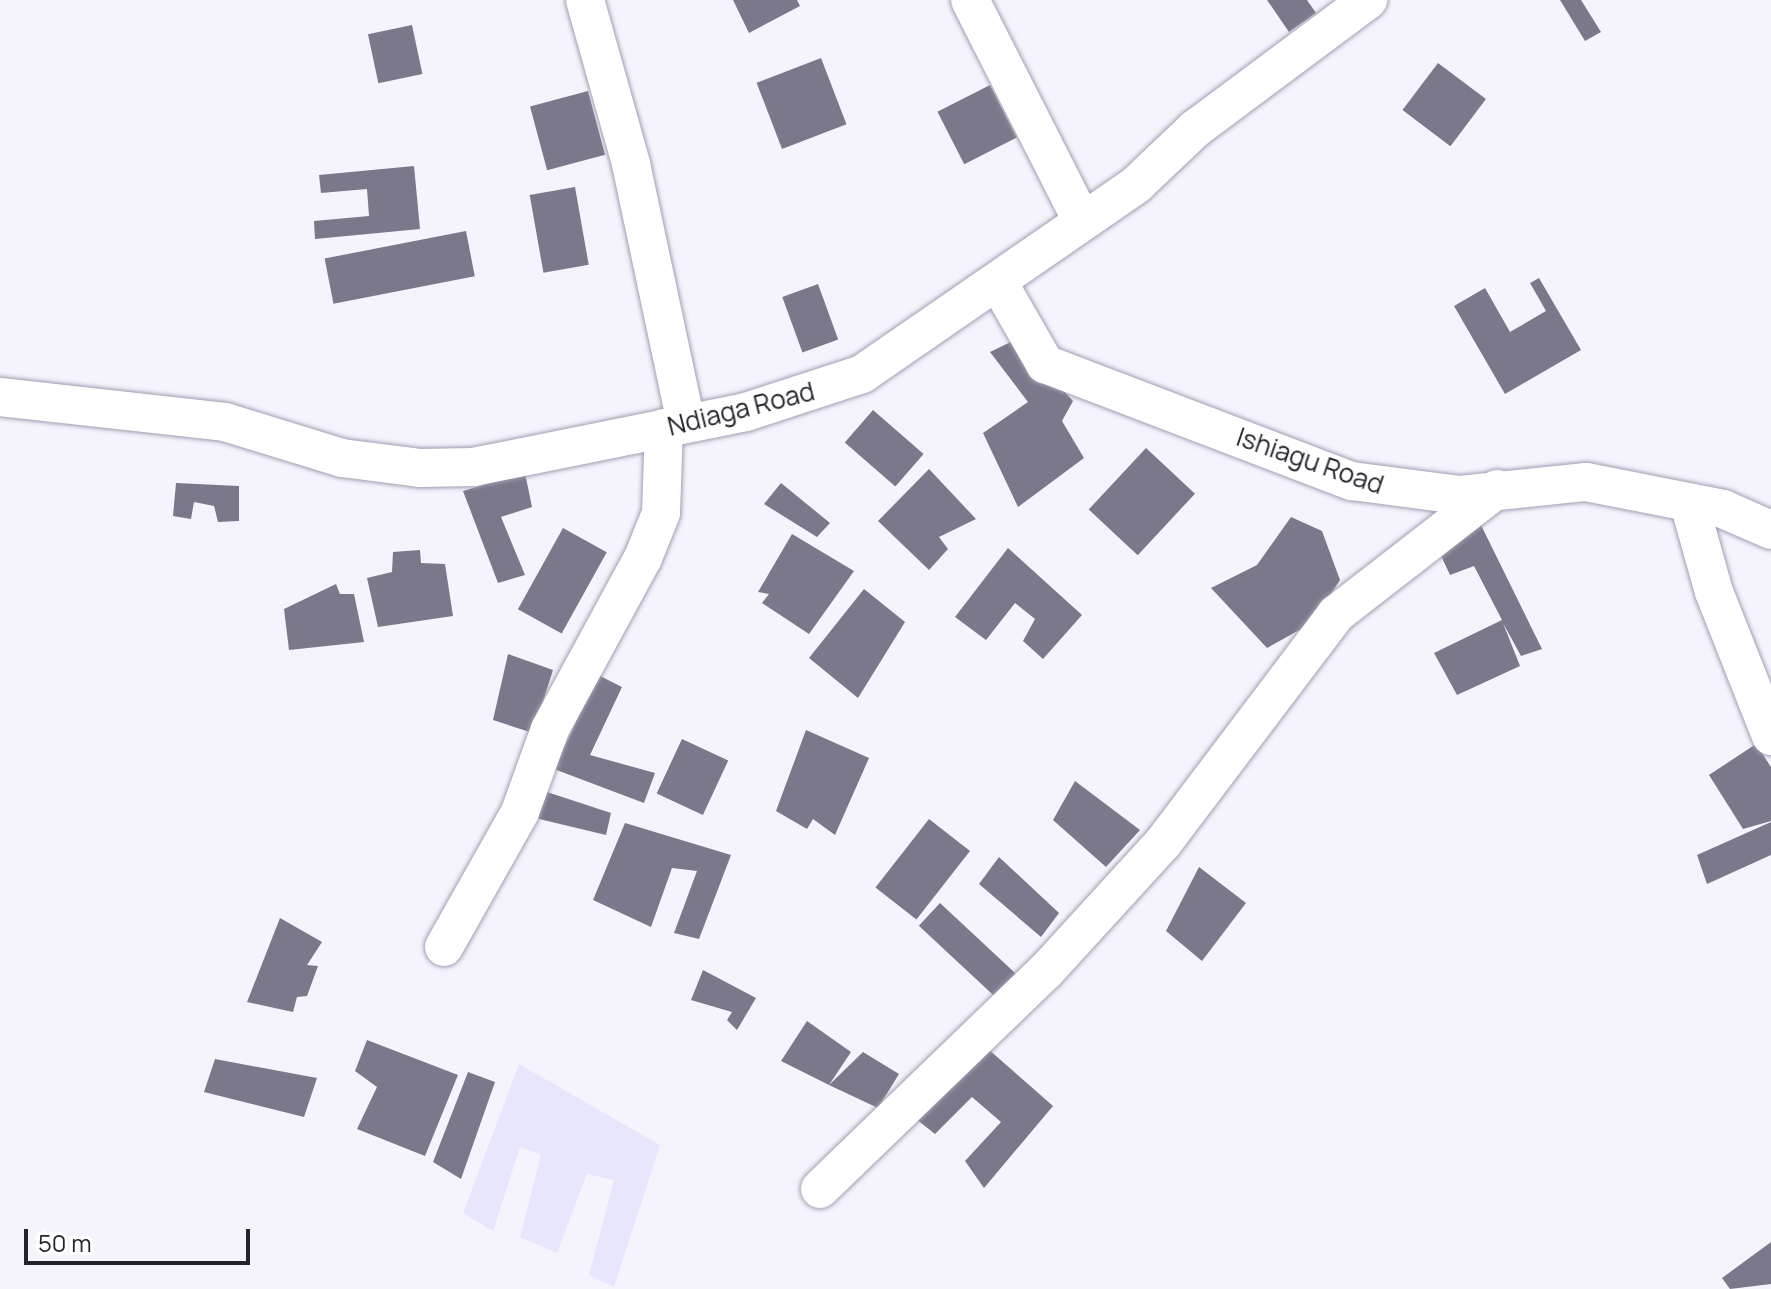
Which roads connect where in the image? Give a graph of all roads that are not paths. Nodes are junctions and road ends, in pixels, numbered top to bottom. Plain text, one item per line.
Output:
1 (585, 0) edge
2 (970, 0) edge
3 (1368, 0) edge
4 (1082, 221) junction
5 (998, 282) junction
6 (0, 397) edge
7 (675, 426) junction
8 (1497, 489) junction
9 (1689, 503) junction
10 (1771, 530) edge
11 (1771, 736) edge
12 (444, 947) dead end
13 (820, 1189) dead end

1 - 7 street
2 - 4 street
3 - 4 street, Ndiaga Road
4 - 5 street, Ndiaga Road
5 - 7 street, Ndiaga Road
5 - 8 street, Ishiagu Road
6 - 7 street, Ndiaga Road
7 - 12 street
8 - 9 street, Ishiagu Road
8 - 13 street
9 - 10 street, Ishiagu Road
9 - 11 street

